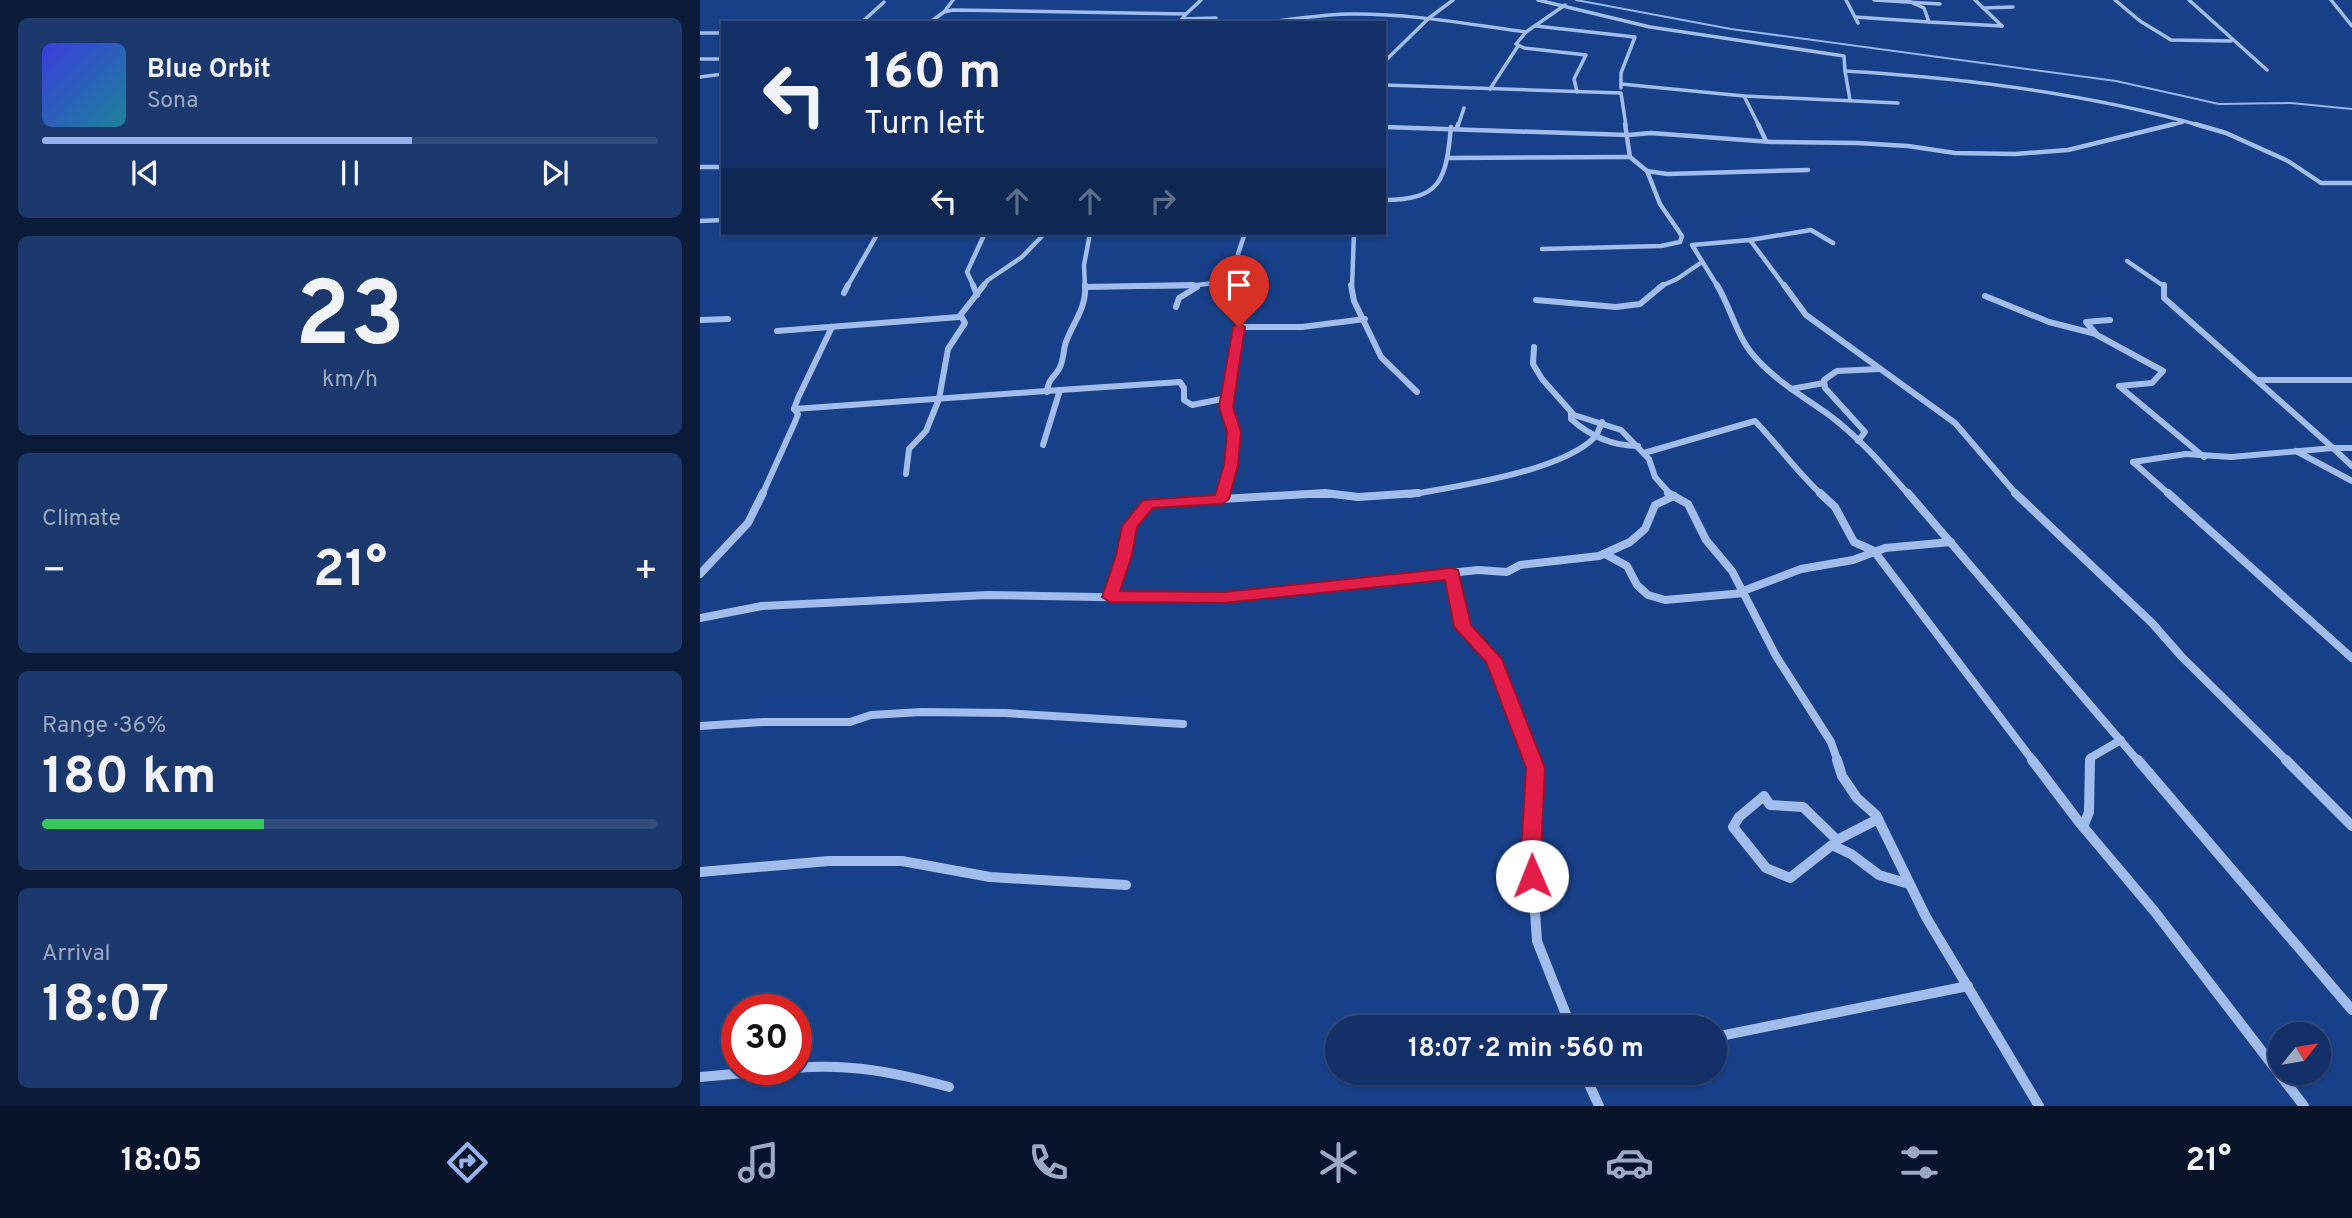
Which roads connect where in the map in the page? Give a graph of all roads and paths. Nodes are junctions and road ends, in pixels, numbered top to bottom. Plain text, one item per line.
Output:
1 (953, 0) edge
2 (1201, 0) edge
3 (1453, 0) edge
4 (1538, 0) edge
5 (1846, 0) edge
6 (1874, 0) edge
7 (1906, 0) edge
8 (1975, 0) edge
9 (2115, 0) edge
10 (2189, 0) edge
11 (2332, 0) edge
12 (1892, 1) edge
13 (884, 2) dead end
14 (1913, 3) junction
15 (1940, 4) dead end
16 (1565, 5) junction
17 (2012, 6) dead end
18 (1983, 8) junction
19 (944, 12) junction
20 (1185, 14) junction
21 (1855, 17) junction
22 (1216, 18) dead end
23 (1429, 18) junction
24 (863, 21) edge
25 (932, 21) edge
26 (1181, 21) edge
27 (1293, 21) edge
28 (1929, 22) junction
29 (1858, 23) dead end
30 (1536, 26) junction
31 (2352, 26) edge
32 (1526, 32) junction
33 (700, 33) edge
34 (721, 33) edge
35 (2231, 41) junction
36 (1518, 46) junction
37 (700, 59) edge
38 (721, 59) edge
39 (1386, 60) edge
40 (2267, 70) dead end
41 (1845, 71) junction
42 (721, 74) edge
43 (700, 77) edge
44 (1620, 84) junction
45 (1386, 85) edge
46 (1490, 89) junction
47 (1577, 92) junction
48 (1621, 93) junction
49 (1744, 96) junction
50 (1850, 100) junction
51 (1898, 103) dead end
52 (1465, 108) dead end
53 (2183, 122) junction
54 (1386, 127) edge
55 (1454, 128) junction
56 (1628, 135) junction
57 (1766, 141) junction
58 (1630, 157) junction
59 (1448, 158) junction
60 (700, 167) edge
61 (721, 167) edge
62 (1808, 170) dead end
63 (1647, 171) junction
64 (2352, 183) edge
65 (1386, 200) edge
66 (721, 220) edge
67 (700, 221) edge
68 (877, 235) edge
69 (984, 235) edge
70 (1043, 235) edge
71 (1090, 235) edge
72 (1244, 235) edge
73 (1354, 235) edge
74 (1750, 240) junction
75 (1679, 242) junction
76 (1833, 243) dead end
77 (1692, 245) junction
78 (1542, 248) dead end
79 (2127, 261) dead end
80 (1702, 262) junction
81 (1235, 281) junction
82 (1200, 285) junction
83 (1085, 287) junction
84 (844, 293) dead end
85 (977, 295) junction
86 (1986, 296) dead end
87 (1536, 300) dead end
88 (1175, 307) dead end
89 (961, 316) junction
90 (728, 319) dead end
91 (1365, 319) junction
92 (700, 320) edge
93 (2110, 320) dead end
94 (832, 327) junction
95 (1239, 327) junction
96 (777, 331) dead end
97 (2096, 335) junction
98 (1534, 347) dead end
99 (1880, 369) junction
100 (2257, 380) junction
101 (2352, 380) edge
102 (1824, 383) junction
103 (1791, 388) junction
104 (1060, 390) junction
105 (1047, 392) junction
106 (1416, 392) dead end
107 (1227, 398) junction
108 (939, 399) junction
109 (1842, 408) junction
110 (794, 409) junction
111 (1571, 411) junction
112 (1826, 413) junction
113 (1602, 422) junction
114 (1596, 436) junction
115 (1858, 441) junction
116 (1043, 445) dead end
117 (2333, 448) junction
118 (2352, 448) edge
119 (1641, 450) junction
120 (2295, 450) junction
121 (2204, 457) junction
122 (2352, 466) edge
123 (906, 474) dead end
124 (2352, 481) edge
125 (1674, 496) junction
126 (1222, 499) junction
127 (1951, 542) junction
128 (1874, 551) junction
129 (1605, 554) junction
130 (1452, 573) junction
131 (700, 574) edge
132 (1743, 592) junction
133 (1110, 597) junction
134 (700, 618) edge
135 (2352, 658) edge
136 (1183, 724) dead end
137 (700, 726) edge
138 (2121, 740) junction
139 (1878, 819) junction
140 (2352, 826) edge
141 (2083, 827) junction
142 (700, 872) edge
143 (1909, 884) junction
144 (1126, 885) dead end
145 (1968, 986) junction
146 (2352, 1010) edge
147 (1566, 1015) edge
148 (1727, 1035) edge
149 (812, 1066) edge
150 (721, 1075) edge
151 (700, 1077) edge
152 (1589, 1085) edge
153 (949, 1087) dead end
154 (1599, 1106) edge
155 (2039, 1106) edge
156 (2304, 1106) edge

1 - 19 street
2 - 20 street
3 - 23 street
4 - 16 street
5 - 21 street
6 - 12 street
7 - 14 street
8 - 18 street
9 - 35 street
10 - 35 street
11 - 31 street
12 - 14 street
13 - 24 street
14 - 15 street
14 - 28 street
16 - 30 street
16 - 41 street
17 - 18 street
18 - 28 street
19 - 20 street
19 - 25 street
20 - 26 street
21 - 28 street
21 - 29 street
22 - 26 street
23 - 27 street
23 - 32 street
23 - 39 street
30 - 32 street
30 - 44 street
32 - 36 street
33 - 34 street
35 - 40 street
36 - 46 street
36 - 47 street
37 - 38 street
41 - 50 street
41 - 53 street
42 - 43 street
44 - 48 street
44 - 49 street
45 - 46 street
46 - 47 street
47 - 48 street
48 - 56 street
49 - 50 street
49 - 57 street
50 - 51 street
52 - 55 street
53 - 57 street
53 - 64 street
54 - 55 street
55 - 56 street
55 - 59 street
56 - 57 street
56 - 58 street
58 - 59 street
58 - 63 street
59 - 65 street
60 - 61 street
62 - 63 street
63 - 75 street
66 - 67 street
68 - 84 street
69 - 85 street
70 - 85 street
71 - 83 street
72 - 81 street
73 - 91 street
74 - 76 street
74 - 77 street
74 - 99 street
75 - 77 street
75 - 78 street
77 - 80 street
79 - 100 street
80 - 87 street
80 - 103 street
81 - 82 street
81 - 95 street
82 - 83 street
82 - 88 street
83 - 105 street
85 - 89 street
86 - 97 street
89 - 94 street
89 - 108 street
90 - 92 street
91 - 95 street
91 - 106 street
93 - 97 street
94 - 96 street
94 - 110 street
95 - 107 street
97 - 121 street
98 - 111 street
99 - 102 street
99 - 140 street
100 - 101 street
100 - 117 street
102 - 103 street
102 - 109 street
103 - 112 street
104 - 105 street
104 - 107 street
104 - 116 street
105 - 108 street
107 - 126 street
108 - 110 street
108 - 123 street
109 - 112 street
109 - 115 street
110 - 131 street
111 - 113 street
111 - 114 street
112 - 115 street
113 - 114 street
113 - 119 street
114 - 119 street
114 - 126 street
115 - 127 street
117 - 118 street
117 - 120 street
117 - 122 street
119 - 125 street
119 - 128 street
120 - 121 street
120 - 124 street
121 - 135 street
125 - 129 street
125 - 132 street
126 - 133 street
127 - 128 street
127 - 138 street
128 - 132 street
128 - 141 street
129 - 130 street
129 - 132 street
130 - 133 street
130 - 147 street
132 - 139 street
133 - 134 street
136 - 137 street
138 - 141 street
138 - 146 street
139 - 143 street
139 - 143 street
141 - 156 street
142 - 144 street
143 - 145 street
145 - 148 street
145 - 155 street
149 - 153 street
150 - 151 street
152 - 154 street

